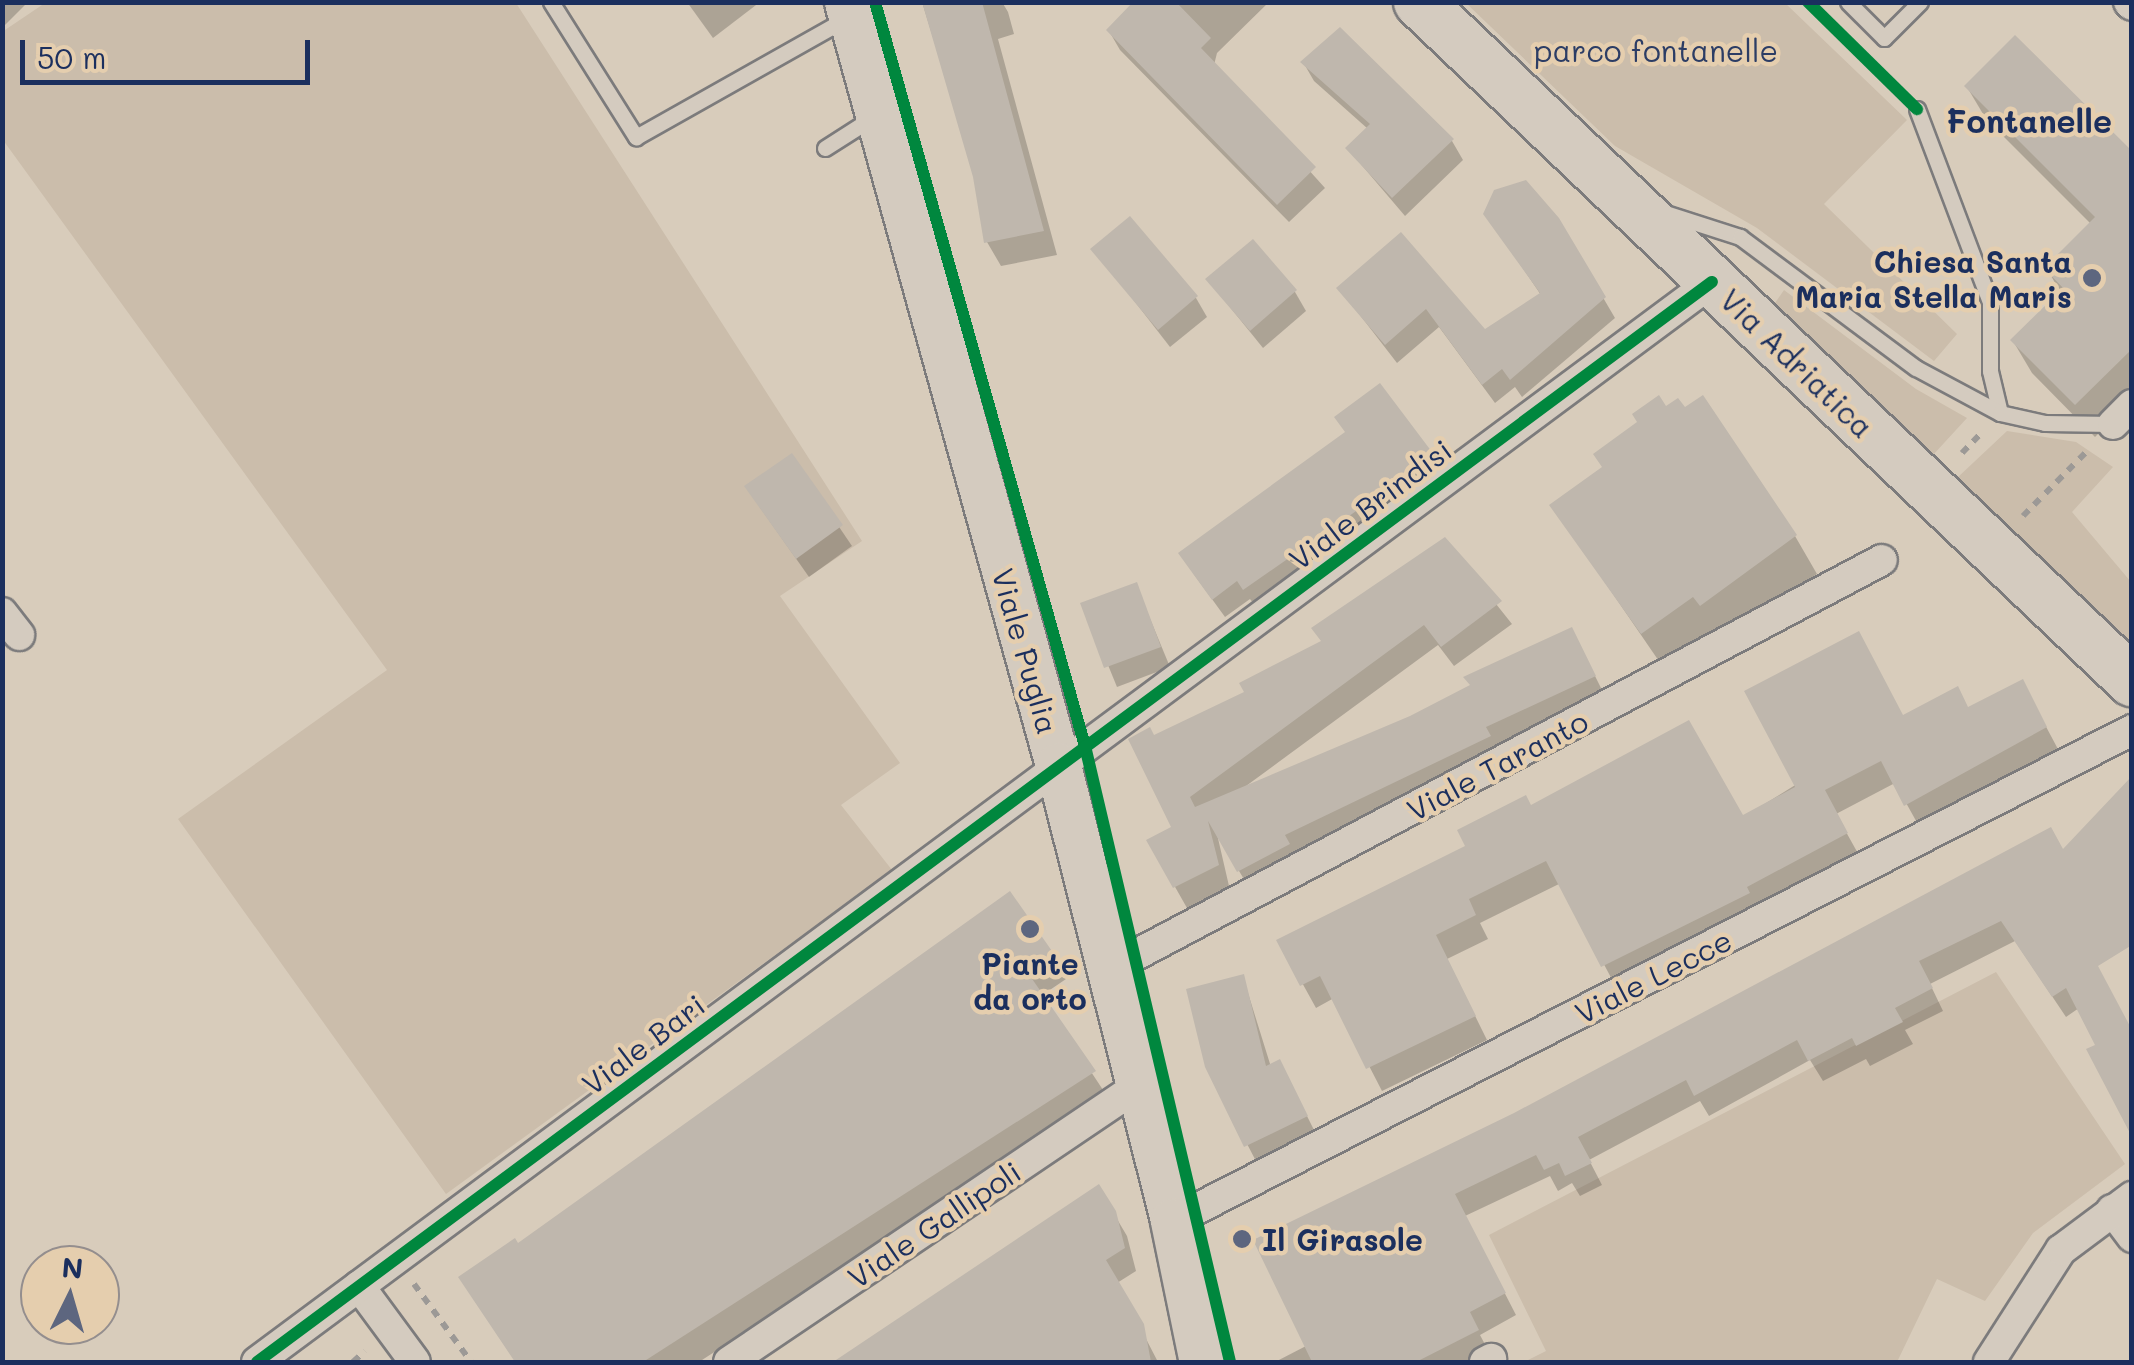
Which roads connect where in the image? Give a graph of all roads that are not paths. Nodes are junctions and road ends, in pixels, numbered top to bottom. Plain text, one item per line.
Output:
1 (550, 2) edge
2 (1419, 2) edge
3 (1848, 2) edge
4 (1920, 2) edge
5 (849, 9) edge
6 (1917, 110) dead end
7 (876, 115) junction
8 (825, 148) dead end
9 (1628, 202) junction
10 (1712, 282) junction
11 (2000, 413) junction
12 (2122, 414) edge
13 (1882, 560) dead end
14 (2132, 681) edge
15 (2132, 730) edge
16 (1058, 765) junction
17 (1111, 968) junction
18 (1140, 1085) junction
19 (2122, 1204) edge
20 (1173, 1221) junction
21 (2132, 1237) edge
22 (359, 1286) junction
23 (257, 1362) edge
24 (415, 1362) edge
25 (729, 1362) edge
26 (1202, 1362) edge
27 (1990, 1362) edge

1 - 5 lane
2 - 9 main road, Via Adriatica
3 - 4 lane
5 - 7 main road, Viale Puglia
6 - 11 lane
7 - 8 lane
7 - 16 main road, Viale Puglia
9 - 10 main road, Via Adriatica
9 - 11 lane
10 - 14 main road, Via Adriatica
10 - 16 street, Viale Brindisi
11 - 12 lane
13 - 17 street, Viale Taranto
15 - 20 street, Viale Lecce
16 - 17 main road, Viale Puglia
16 - 22 street, Viale Bari
17 - 18 main road, Viale Puglia
18 - 20 main road, Viale Puglia
18 - 25 street, Viale Gallipoli
19 - 21 street
19 - 27 street
20 - 26 main road, Viale Puglia
22 - 23 street, Viale Bari
22 - 24 street

